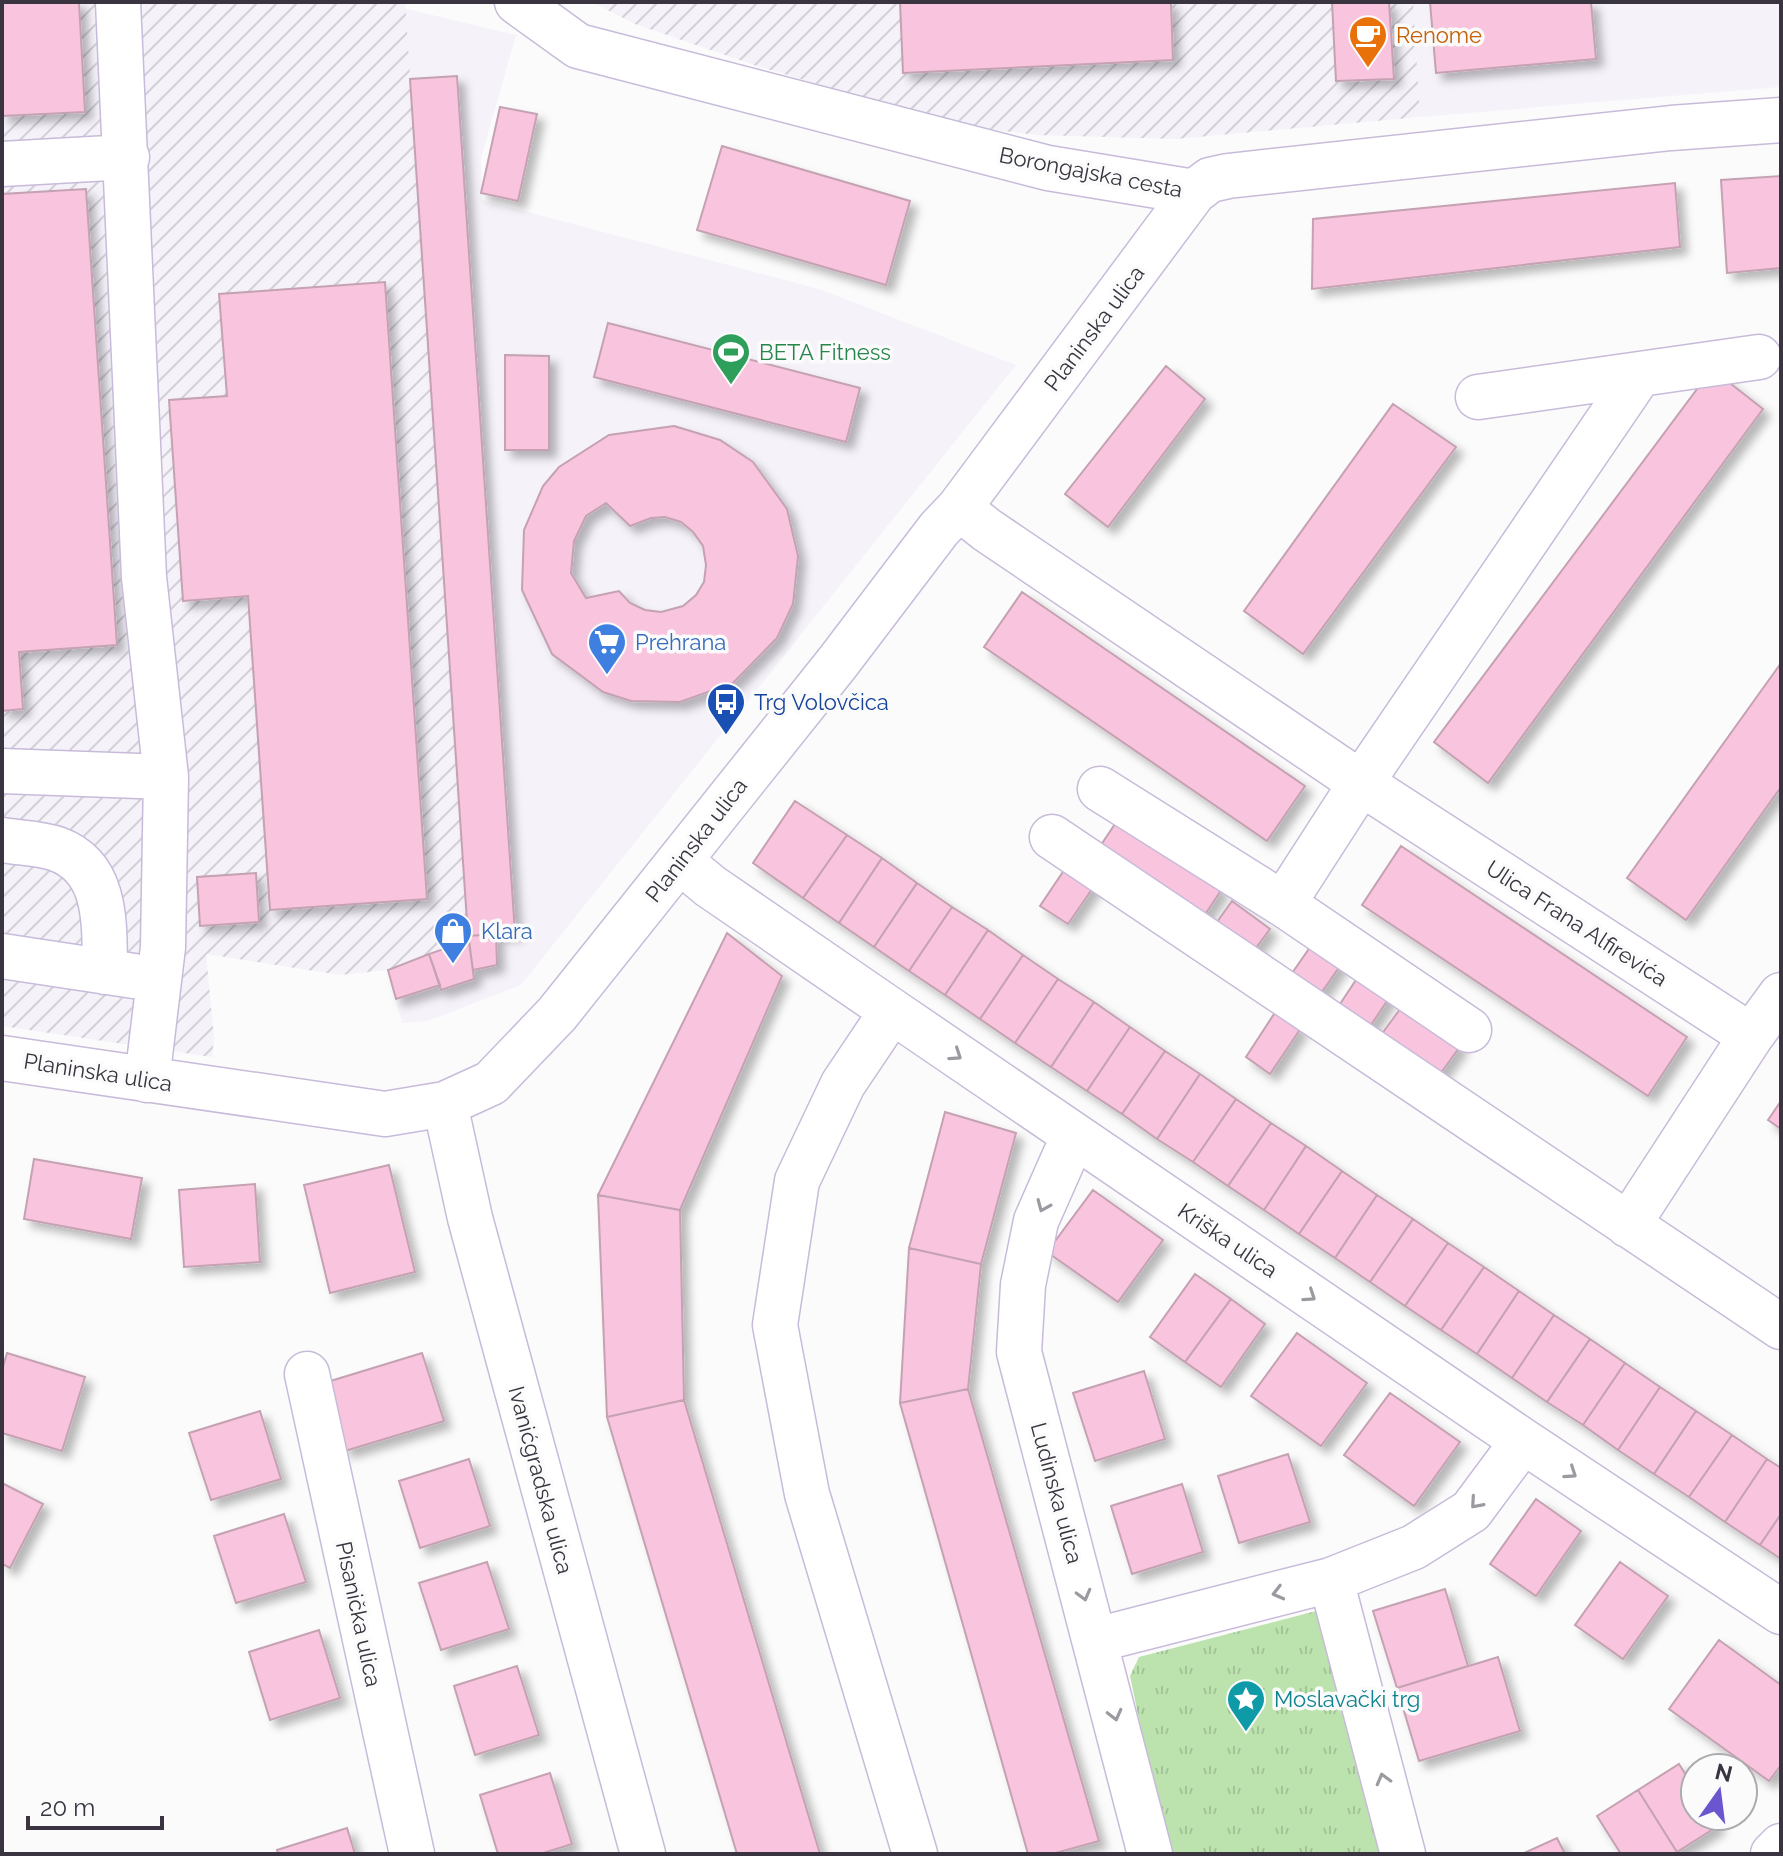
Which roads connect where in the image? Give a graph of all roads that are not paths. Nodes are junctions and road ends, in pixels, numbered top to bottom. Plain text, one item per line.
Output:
1 (118, 2) edge
2 (517, 2) edge
3 (1781, 120) edge
4 (127, 157) junction
5 (2, 164) edge
6 (1194, 192) junction
7 (1759, 357) dead end
8 (1639, 375) junction
9 (1478, 397) dead end
10 (959, 508) junction
11 (2, 771) edge
12 (166, 777) junction
13 (1361, 783) junction
14 (1100, 789) dead end
15 (1052, 837) dead end
16 (2, 840) edge
17 (680, 861) junction
18 (1283, 904) junction
19 (2, 956) edge
20 (105, 972) junction
21 (160, 980) junction
22 (1781, 995) edge
23 (892, 1011) junction
24 (1469, 1030) dead end
25 (1751, 1036) junction
26 (2, 1058) edge
27 (147, 1080) junction
28 (445, 1104) junction
29 (1074, 1135) junction
30 (1628, 1225) junction
31 (1781, 1327) edge
32 (307, 1374) dead end
33 (1523, 1441) junction
34 (1331, 1580) junction
35 (1781, 1612) edge
36 (1096, 1640) junction
37 (1781, 1846) edge
38 (412, 1854) edge
39 (643, 1854) edge
40 (915, 1854) edge
41 (1150, 1854) edge
42 (1403, 1854) edge
43 (1773, 1854) edge

1 - 4 street
2 - 6 street, Borongajska cesta
3 - 6 street, Borongajska cesta
4 - 5 street
4 - 12 street
6 - 10 street, Planinska ulica
7 - 8 street
8 - 9 street
8 - 13 street
10 - 13 street, Ulica Frana Alfirevića
10 - 17 street, Planinska ulica
11 - 12 street
12 - 21 street
13 - 18 street
13 - 25 street, Ulica Frana Alfirevića
14 - 18 street
15 - 30 street
16 - 20 street
17 - 23 street, Kriška ulica
17 - 28 street, Planinska ulica
18 - 24 street
19 - 20 street
20 - 21 street
21 - 27 street
22 - 25 street
23 -> 29 street, Kriška ulica
23 - 40 street
25 - 30 street
26 - 27 street, Planinska ulica
27 - 28 street, Planinska ulica
28 - 39 street, Ivanićgradska ulica
29 -> 33 street, Kriška ulica
29 -> 36 street, Ludinska ulica
30 - 31 street
32 - 38 street, Pisanička ulica
33 -> 34 street
33 -> 35 street, Kriška ulica
34 -> 36 street
42 -> 34 street
36 -> 41 street, Ludinska ulica
37 - 43 street

